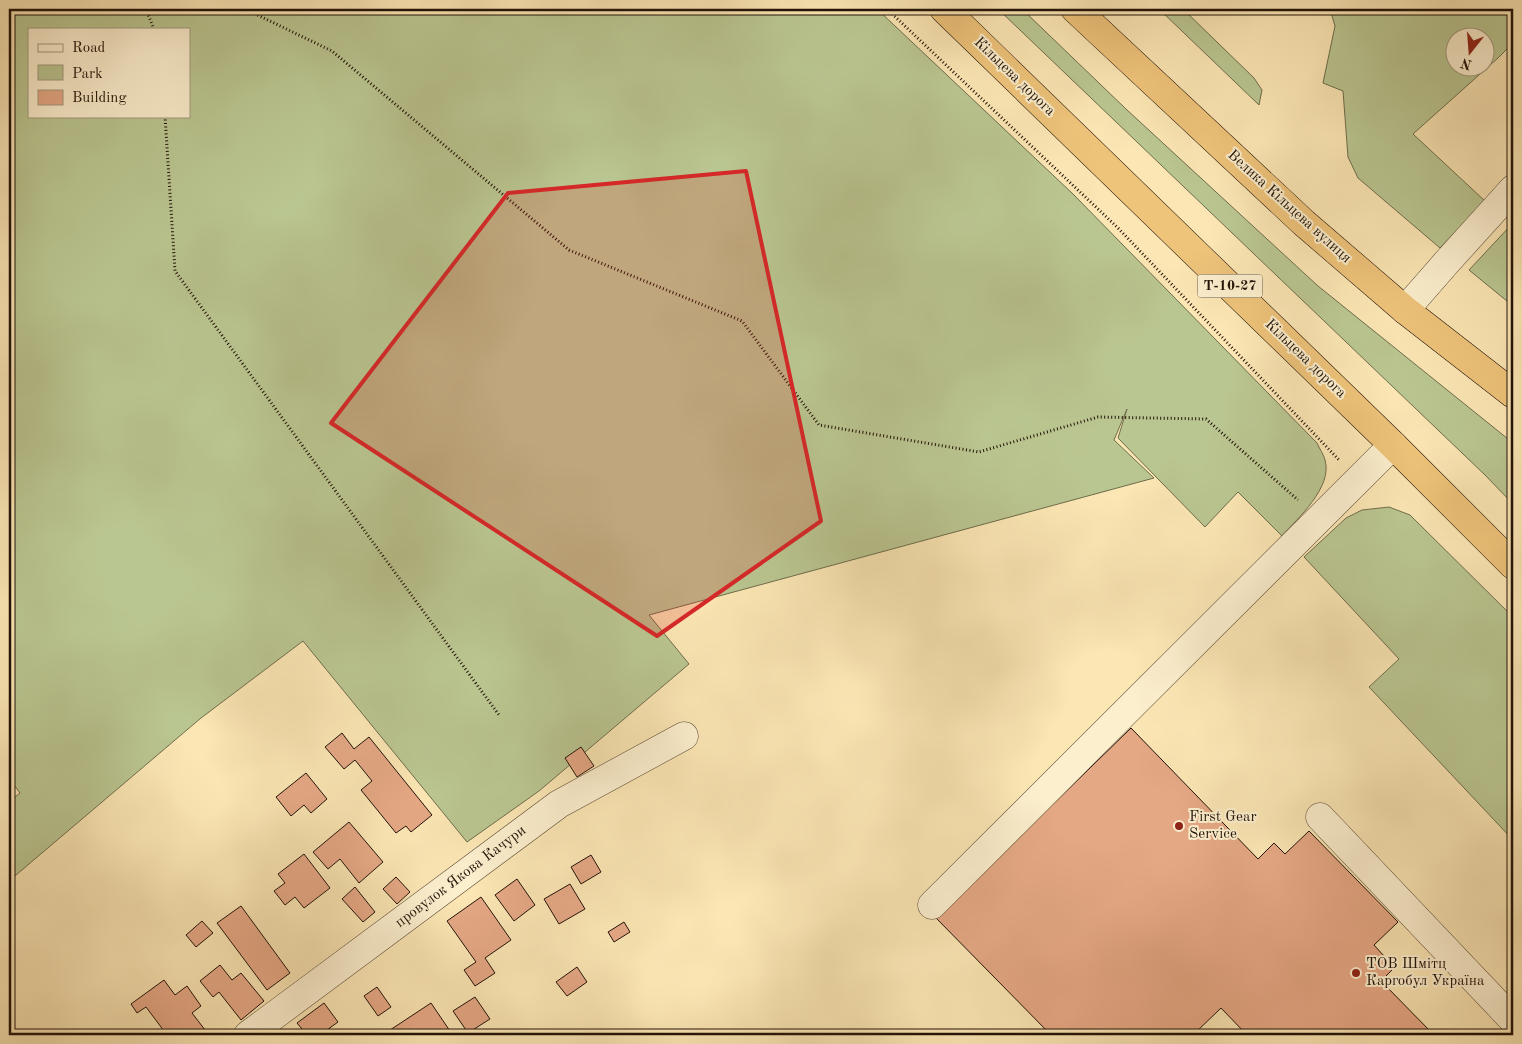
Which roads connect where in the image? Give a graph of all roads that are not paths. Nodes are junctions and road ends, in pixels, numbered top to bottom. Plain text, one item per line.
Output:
1 (944, 9) edge
2 (1075, 9) edge
3 (1513, 190) edge
4 (1504, 211) edge
5 (1405, 310) junction
6 (1513, 394) edge
7 (1393, 445) junction
8 (1513, 565) edge
9 (684, 736) dead end
10 (1320, 817) dead end
11 (932, 905) dead end
12 (1513, 1020) edge
13 (248, 1035) edge

1 - 7 highway, Кільцева дорога / Т-10-27
2 - 5 highway, Велика Кільцева вулиця
3 - 4 street
4 - 5 street
5 - 6 highway, Велика Кільцева вулиця
7 - 8 highway, Кільцева дорога / Т-10-27
7 - 11 street
9 - 13 street, провулок Якова Качури
10 - 12 street

